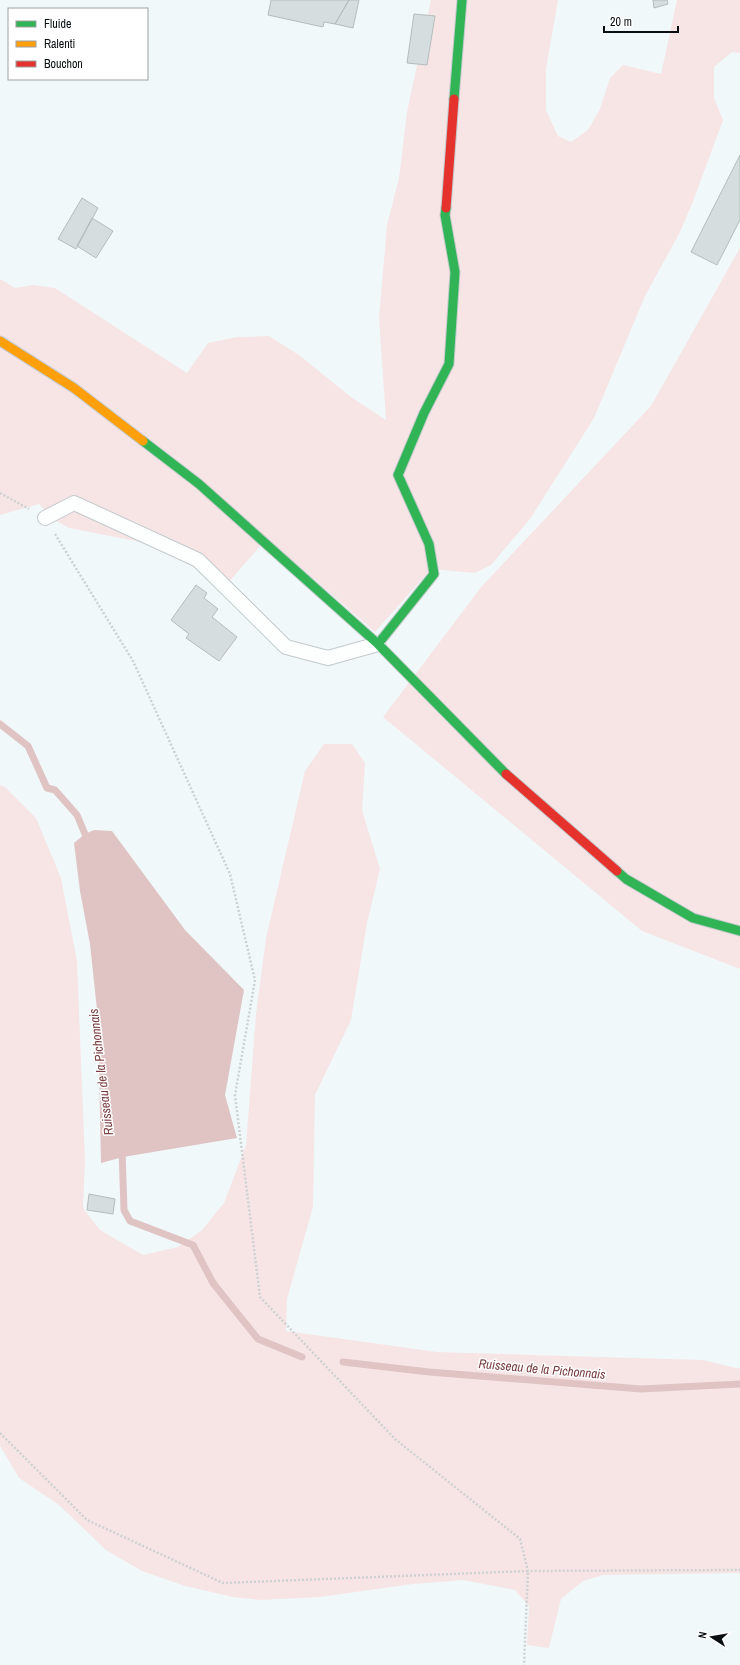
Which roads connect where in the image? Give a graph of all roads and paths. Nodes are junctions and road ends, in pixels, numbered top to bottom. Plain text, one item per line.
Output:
1 (462, 0) edge
2 (0, 341) edge
3 (0, 493) edge
4 (45, 518) junction
5 (378, 644) junction
6 (740, 931) edge
7 (0, 1433) edge
8 (740, 1570) edge
9 (528, 1571) junction
10 (524, 1665) edge

1 - 5 street
2 - 5 street
3 - 4 path
4 - 5 lane
4 - 9 path
5 - 6 street
7 - 9 path
8 - 9 path
9 - 10 path

